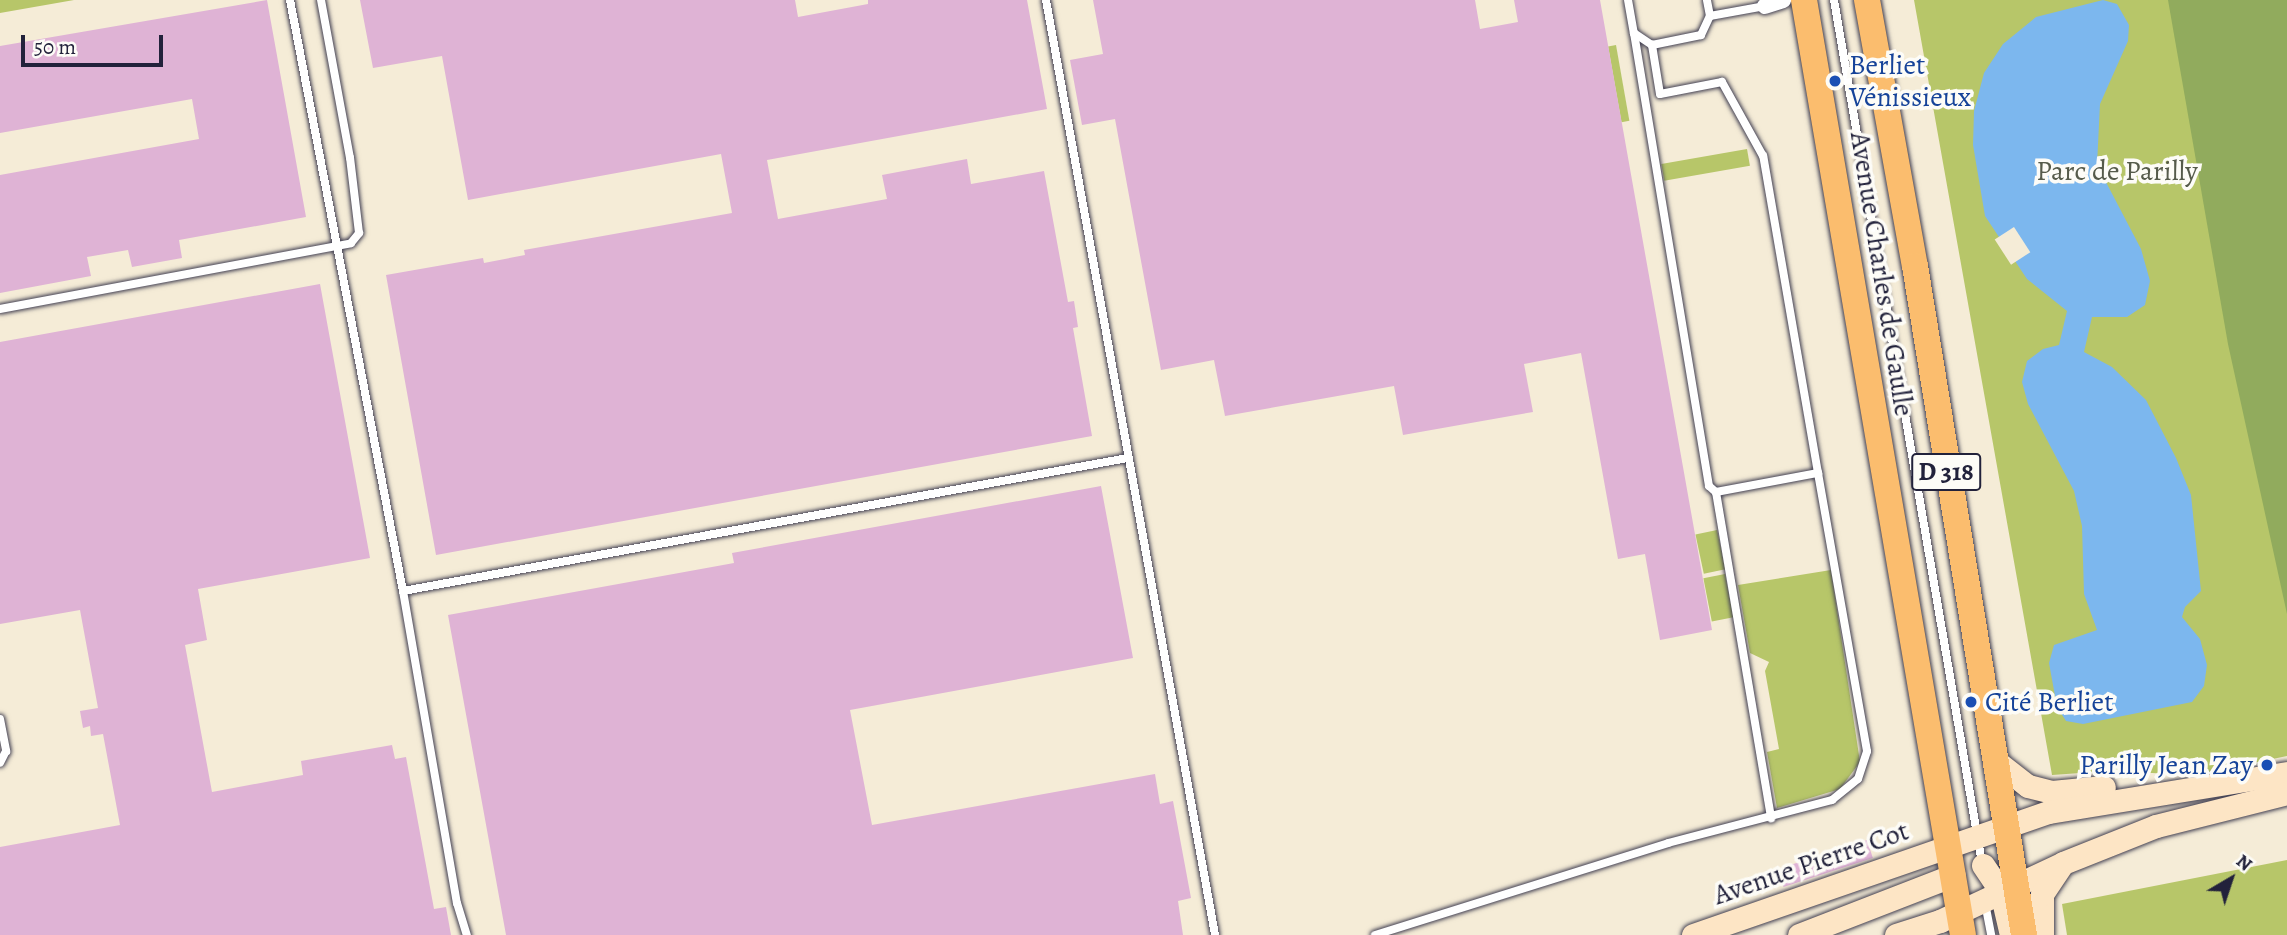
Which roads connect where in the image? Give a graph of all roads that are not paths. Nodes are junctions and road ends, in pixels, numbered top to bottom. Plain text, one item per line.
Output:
1 (290, 0) edge
2 (321, 0) edge
3 (1046, 0) edge
4 (1628, 0) edge
5 (1707, 0) edge
6 (1783, 0) edge
7 (1804, 0) edge
8 (1834, 0) edge
9 (1867, 0) edge
10 (1765, 6) joint
11 (1710, 16) junction
12 (1634, 33) junction
13 (1652, 45) junction
14 (340, 248) junction
15 (0, 309) edge
16 (1128, 458) junction
17 (1818, 473) junction
18 (1716, 492) junction
19 (403, 592) junction
20 (0, 719) edge
21 (1997, 762) junction
22 (0, 763) edge
23 (2287, 773) edge
24 (2287, 793) edge
25 (2180, 794) junction
26 (1770, 818) junction
27 (2007, 827) junction
28 (1982, 836) junction
29 (1949, 848) junction
30 (2063, 863) junction
31 (1983, 865) junction
32 (1954, 876) junction
33 (2000, 892) junction
34 (1961, 923) edge
35 (467, 935) edge
36 (1215, 935) edge
37 (1375, 935) edge
38 (1693, 935) edge
39 (1799, 935) edge
40 (1896, 935) edge
41 (1991, 935) edge
42 (2011, 935) edge
43 (2024, 935) edge
44 (2042, 935) edge

1 - 14 lane
2 - 14 lane
3 - 16 lane
4 - 12 lane
5 - 11 lane
6 - 10 street
7 - 29 main road, Avenue Charles de Gaulle / D 318
8 - 28 lane
9 - 21 main road, Avenue Charles de Gaulle / D 318
10 - 11 lane
11 - 13 lane
12 - 13 lane
12 - 18 lane
13 - 17 lane
14 - 15 lane
14 - 19 lane
16 - 19 lane
16 - 36 lane
17 - 18 lane
17 - 26 lane
18 - 26 lane
19 - 35 lane
20 - 22 lane
21 - 25 main road
21 - 27 main road, Avenue Charles de Gaulle
23 - 25 main road
24 - 30 main road
25 - 27 main road, Avenue Pierre Cot
26 - 37 lane
27 - 28 main road, Avenue Pierre Cot
27 - 33 main road, Avenue Charles de Gaulle
28 - 29 main road, Avenue Pierre Cot
28 - 31 lane
29 - 31 main road
29 - 32 main road, Avenue Charles de Gaulle
29 - 38 main road, Avenue Pierre Cot
30 - 33 main road
30 - 44 main road
31 - 33 main road
31 - 33 lane
32 - 34 main road, Avenue Charles de Gaulle
32 - 39 main road
33 - 34 main road
33 - 41 lane
33 - 42 main road
33 - 43 main road, Avenue Charles de Gaulle
34 - 40 main road

